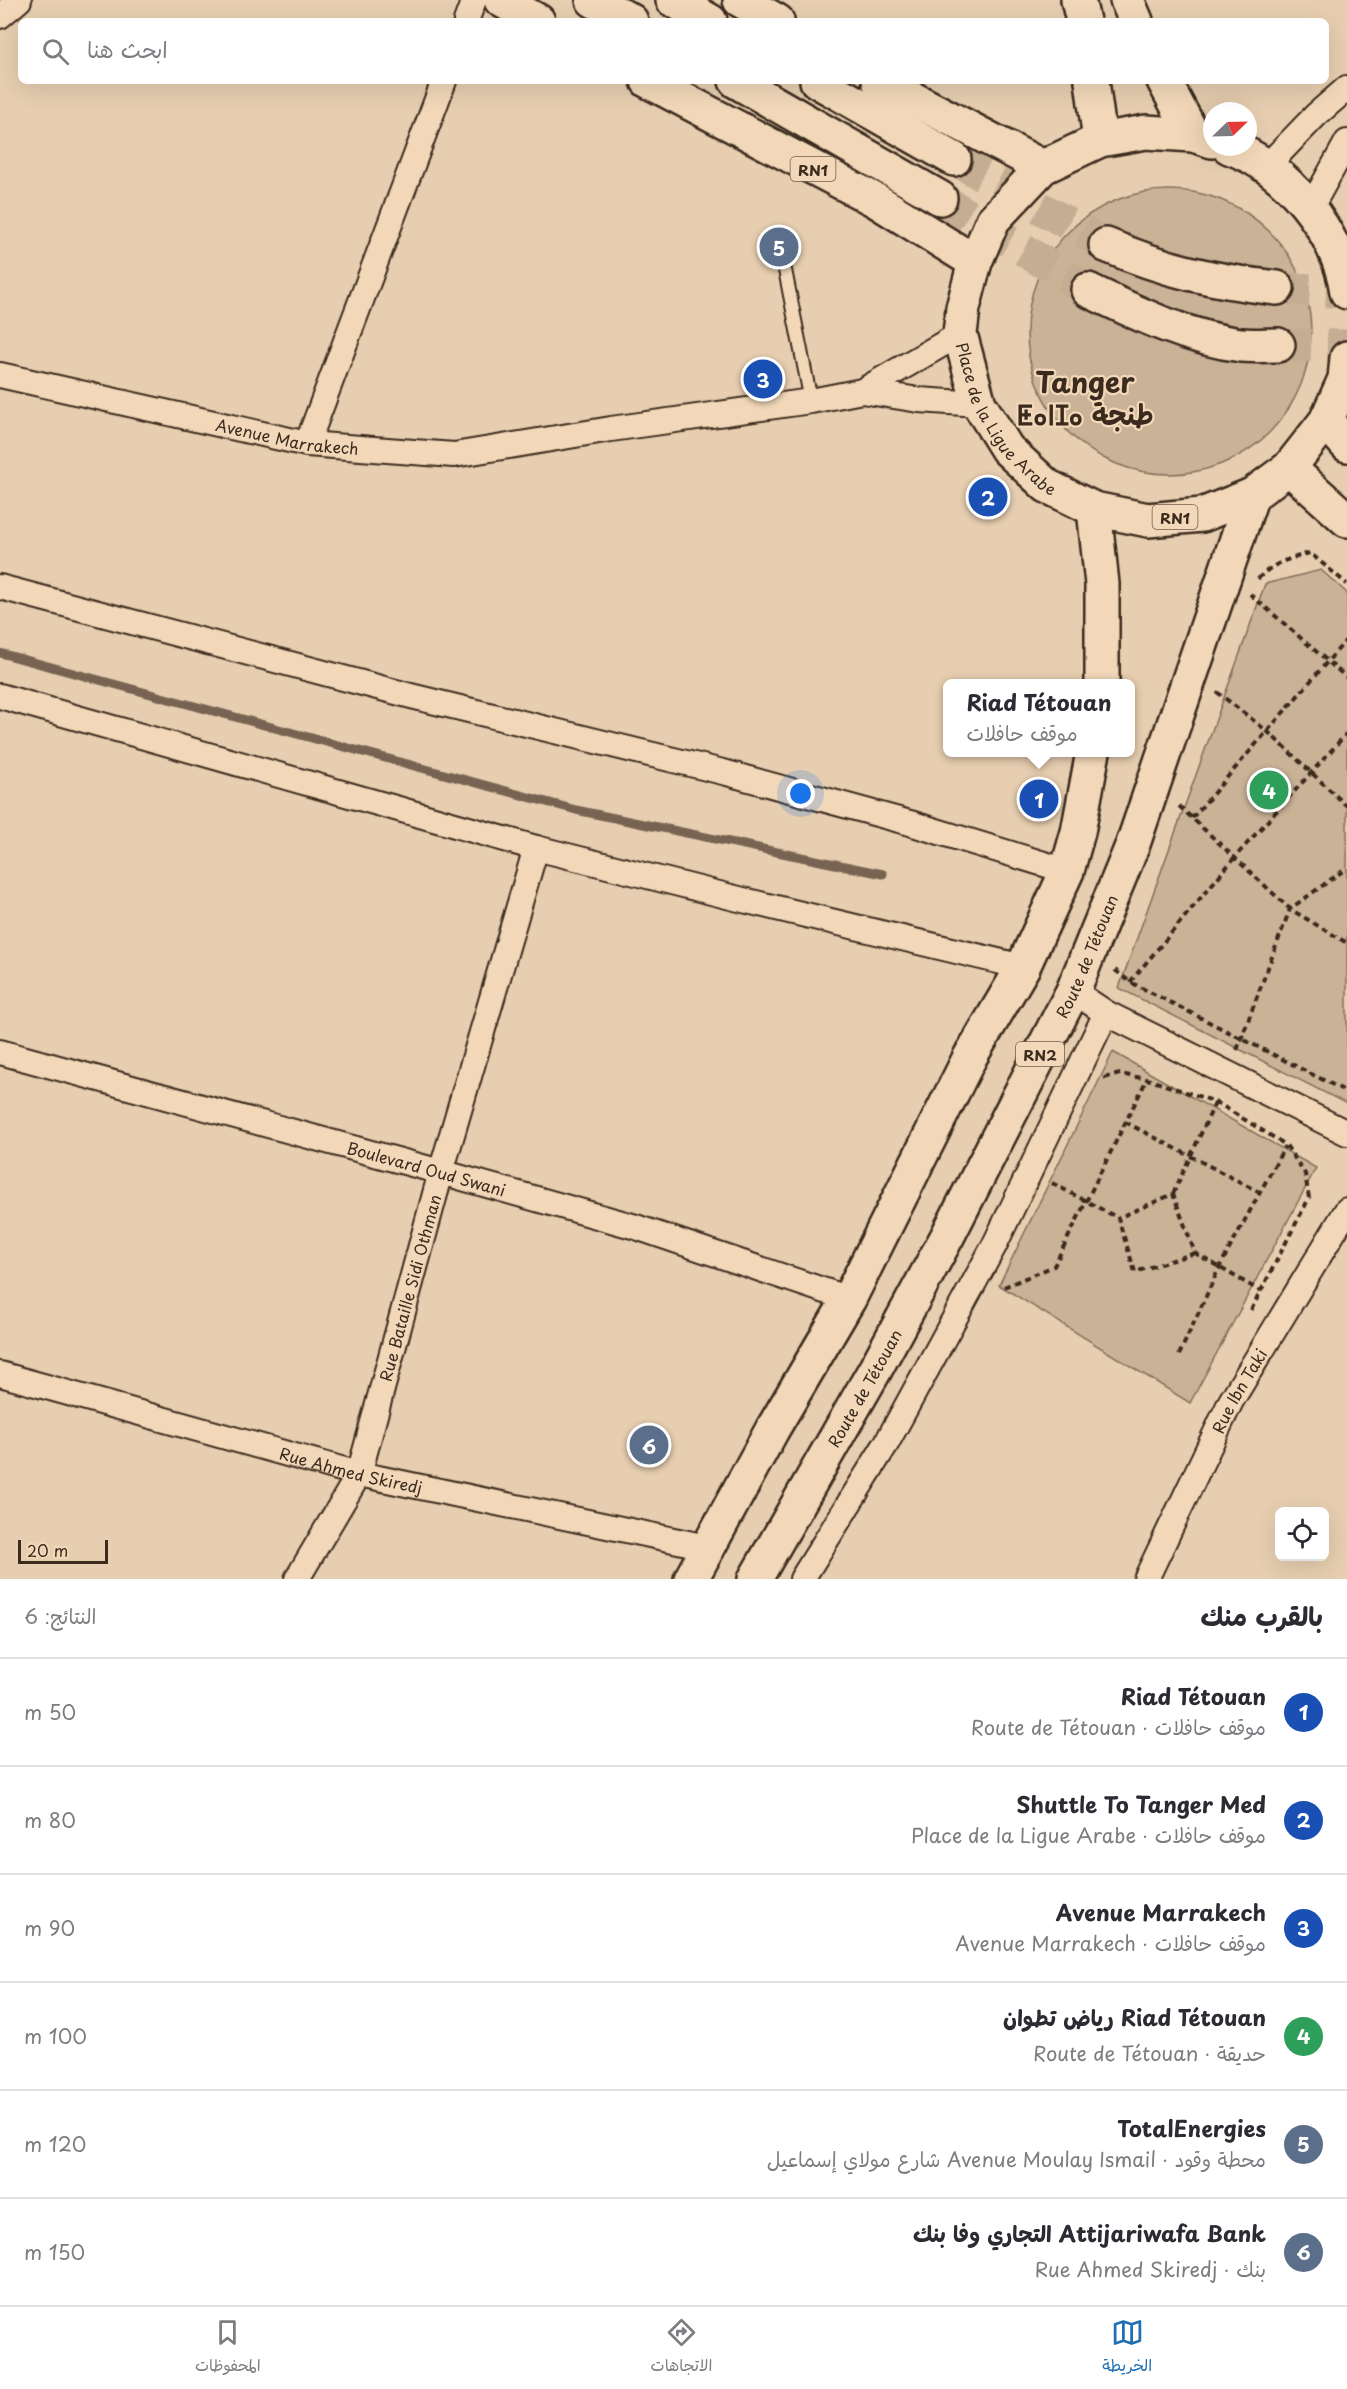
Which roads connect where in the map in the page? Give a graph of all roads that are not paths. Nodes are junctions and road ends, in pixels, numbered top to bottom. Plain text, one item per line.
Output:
1 (19, 0) edge
2 (474, 0) edge
3 (501, 0) edge
4 (593, 0) edge
5 (673, 0) edge
6 (740, 0) edge
7 (1078, 0) edge
8 (1127, 0) edge
9 (0, 16) edge
10 (467, 18) edge
11 (533, 18) edge
12 (626, 18) edge
13 (705, 18) edge
14 (772, 18) edge
15 (1082, 18) edge
16 (1135, 18) edge
17 (443, 84) edge
18 (654, 84) edge
19 (741, 84) edge
20 (822, 84) edge
21 (885, 84) edge
22 (1092, 84) edge
23 (1166, 84) edge
24 (1347, 88) edge
25 (1203, 138) edge
26 (1100, 140) junction
27 (1347, 142) edge
28 (1249, 156) edge
29 (954, 159) tunnel mouth
30 (1043, 167) junction
31 (1266, 167) junction
32 (940, 198) tunnel mouth
33 (1310, 209) junction
34 (1106, 245) tunnel mouth
35 (1341, 252) edge
36 (975, 262) junction
37 (785, 270) dead end
38 (1276, 288) tunnel mouth
39 (1089, 290) tunnel mouth
40 (1347, 292) edge
41 (960, 334) junction
42 (1278, 345) tunnel mouth
43 (1346, 372) edge
44 (0, 375) edge
45 (862, 391) junction
46 (811, 401) junction
47 (979, 404) junction
48 (1326, 421) junction
49 (306, 444) junction
50 (1347, 445) edge
51 (1289, 468) junction
52 (1252, 495) junction
53 (1094, 509) junction
54 (1347, 520) edge
55 (0, 586) edge
56 (1102, 679) edge
57 (0, 696) edge
58 (1092, 757) edge
59 (536, 848) junction
60 (1067, 871) junction
61 (1023, 967) junction
62 (1073, 991) junction
63 (1106, 1013) junction
64 (0, 1052) edge
65 (1347, 1132) edge
66 (441, 1172) junction
67 (1347, 1210) edge
68 (849, 1299) junction
69 (0, 1374) edge
70 (359, 1474) junction
71 (707, 1547) junction
72 (759, 1571) edge
73 (297, 1579) edge
74 (691, 1579) edge
75 (802, 1579) edge
76 (1146, 1579) edge

1 - 9 street
2 - 10 street
3 - 11 main road
4 - 12 main road
5 - 13 main road
6 - 14 main road
7 - 15 main road
8 - 16 main road
17 - 49 street
18 - 36 main road, RN1
19 - 32 main road
20 - 29 main road
21 - 30 main road
22 - 26 main road
23 - 25 main road
24 - 31 street
25 - 26 main road, Place de la Ligue Arabe / RN1
26 - 30 main road, Place de la Ligue Arabe / RN1
27 - 33 street
28 - 31 main road
30 - 36 main road, Place de la Ligue Arabe / RN1
31 - 33 main road
33 - 35 main road
34 - 38 main road
35 - 40 main road
36 - 41 main road, Place de la Ligue Arabe / RN1
37 - 46 lane
39 - 42 main road
41 - 45 street, Avenue Marrakech
41 - 47 main road, Place de la Ligue Arabe / RN1
43 - 48 main road, Place de la Ligue Arabe / RN1
44 - 49 street, Avenue Marrakech
45 - 46 street, Avenue Marrakech
45 - 47 street, Avenue Marrakech
46 - 49 street, Avenue Marrakech
47 - 53 main road, Place de la Ligue Arabe / RN1
48 - 50 main road
48 - 51 main road, Place de la Ligue Arabe / RN1
51 - 52 main road, Place de la Ligue Arabe / RN1
51 - 54 main road
52 - 53 main road, Place de la Ligue Arabe / RN1
52 - 62 main road, Route de Tétouan / RN2
53 - 56 main road
55 - 60 street
57 - 59 street
58 - 60 main road
59 - 61 street
59 - 66 street, Rue Bataille Sidi Othman
60 - 61 main road
61 - 68 main road
62 - 63 street
62 - 72 main road, Route de Tétouan / RN2
63 - 65 street
63 - 75 street
64 - 66 street, Boulevard Oud Swani
66 - 68 street, Boulevard Oud Swani
66 - 70 street, Rue Bataille Sidi Othman
67 - 76 street, Rue Ibn Taki
68 - 71 main road
69 - 70 street, Rue Ahmed Skiredj
70 - 71 street, Rue Ahmed Skiredj
70 - 73 street, Rue Bataille Sidi Othman
71 - 74 main road
72 - 75 street

